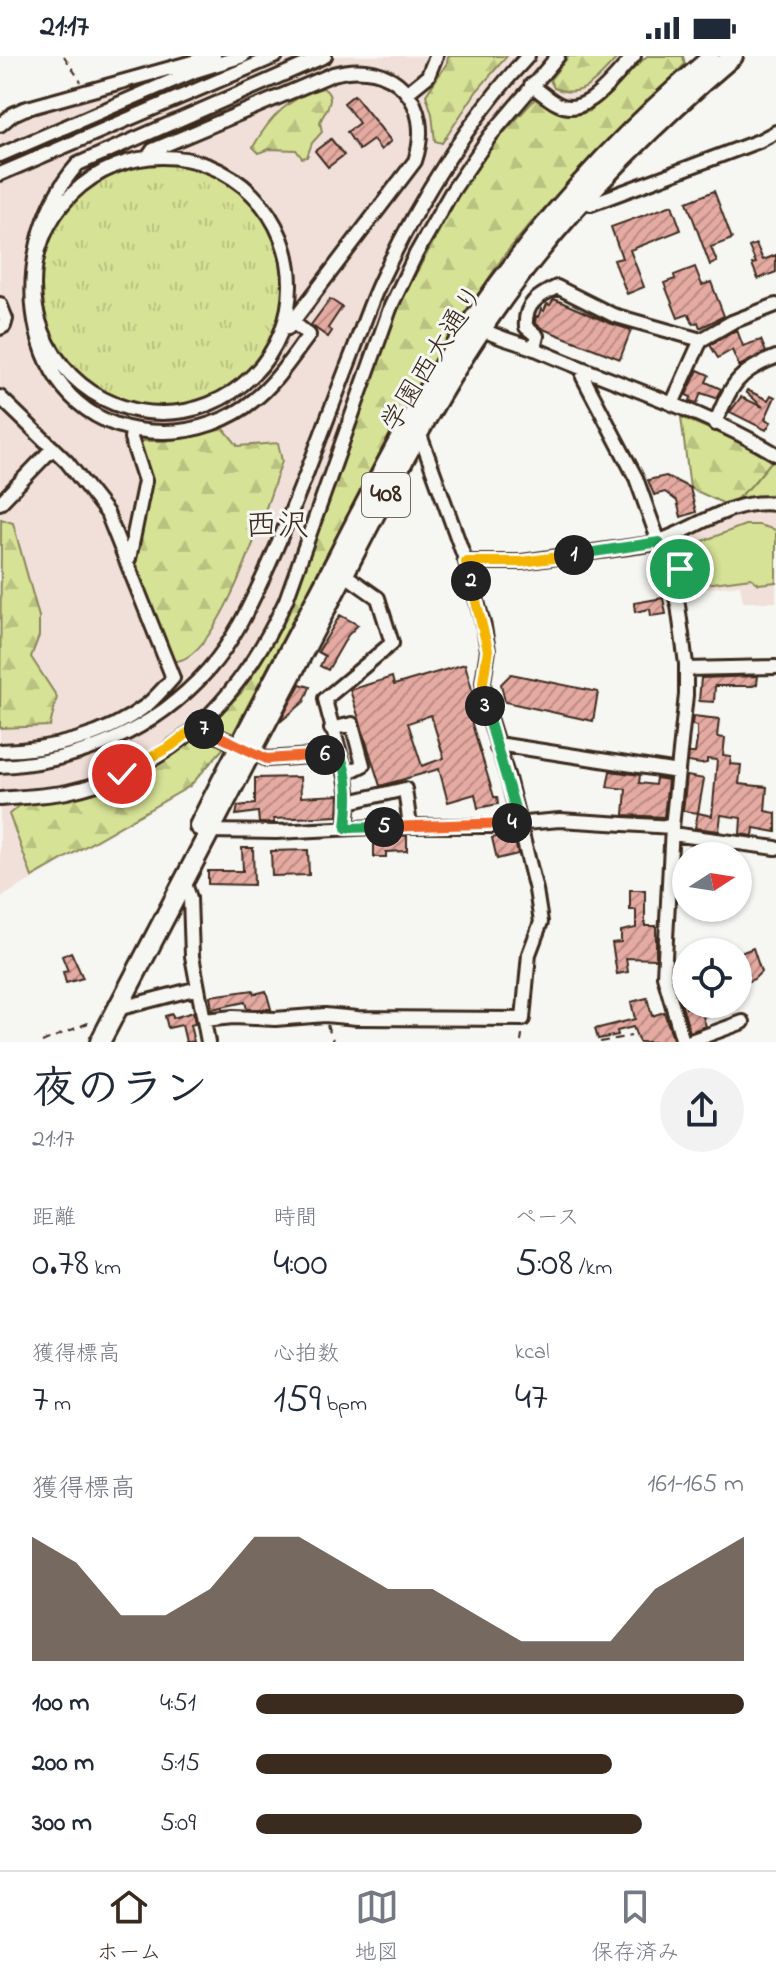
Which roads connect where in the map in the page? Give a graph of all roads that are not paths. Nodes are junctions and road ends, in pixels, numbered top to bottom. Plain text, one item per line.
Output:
1 (214, 56) edge
2 (243, 56) edge
3 (276, 56) edge
4 (325, 56) edge
5 (436, 56) edge
6 (528, 56) edge
7 (558, 56) edge
8 (634, 56) edge
9 (733, 56) edge
10 (707, 67) edge
11 (531, 85) junction
12 (407, 93) junction
13 (0, 125) edge
14 (776, 132) edge
15 (0, 155) edge
16 (148, 157) junction
17 (0, 174) edge
18 (584, 200) junction
19 (37, 205) dead end
20 (0, 304) edge
21 (776, 305) edge
22 (294, 323) junction
23 (477, 326) junction
24 (0, 328) edge
25 (282, 331) junction
26 (701, 340) junction
27 (28, 344) dead end
28 (534, 349) junction
29 (776, 357) edge
30 (585, 371) junction
31 (0, 397) edge
32 (672, 404) junction
33 (715, 424) junction
34 (132, 431) junction
35 (419, 432) junction
36 (53, 448) junction
37 (776, 454) edge
38 (0, 503) edge
39 (776, 504) edge
40 (659, 542) junction
41 (126, 560) junction
42 (466, 562) junction
43 (344, 574) junction
44 (776, 667) edge
45 (686, 669) junction
46 (197, 726) junction
47 (331, 729) junction
48 (245, 748) junction
49 (497, 748) junction
50 (0, 751) edge
51 (340, 754) junction
52 (0, 766) edge
53 (678, 772) junction
54 (347, 773) junction
55 (0, 799) edge
56 (349, 802) junction
57 (519, 822) junction
58 (410, 826) junction
59 (346, 828) junction
60 (204, 830) junction
61 (672, 830) junction
62 (776, 848) edge
63 (184, 881) junction
64 (198, 988) junction
65 (117, 1009) junction
66 (204, 1020) junction
67 (743, 1022) dead end
68 (94, 1037) edge
69 (208, 1042) edge
70 (685, 1042) edge

1 - 13 street
2 - 15 street
3 - 17 street
4 - 19 street
5 - 12 street
6 - 52 street
7 - 11 street
8 - 11 street
9 - 10 highway, 学園西大通り / 408
10 - 18 highway, 学園西大通り / 408
10 - 23 highway, 学園西大通り / 408
11 - 46 street
12 - 16 street
12 - 22 street
14 - 18 street
16 - 25 street
16 - 25 street
18 - 23 highway, 学園西大通り / 408
20 - 24 street
21 - 26 street
22 - 25 street
22 - 34 street
23 - 28 street
23 - 35 highway, 学園西大通り / 408
23 - 48 highway, 学園西大通り / 408
26 - 28 street
26 - 32 street
27 - 34 street
28 - 30 street
29 - 33 street
30 - 32 street
30 - 40 street
31 - 36 street
32 - 33 street
33 - 37 street
34 - 41 street
35 - 42 street
35 - 43 highway, 学園西大通り / 408
36 - 38 street
36 - 41 street
39 - 40 street
40 - 42 street
40 - 45 street
41 - 50 street
42 - 49 street
43 - 47 street
43 - 48 highway, 学園西大通り / 408
44 - 45 street
45 - 53 street
46 - 48 street
46 - 55 street
47 - 51 street
47 - 54 street
48 - 51 street
48 - 60 highway, 学園西大通り / 408
49 - 53 street
49 - 57 street
51 - 54 street
53 - 61 street
54 - 56 street
56 - 58 street
56 - 59 street
57 - 58 street
57 - 61 street
57 - 66 street
58 - 59 street
59 - 60 street
60 - 63 highway, 学園西大通り / 408
60 - 68 highway, 学園西大通り / 408
61 - 62 street
61 - 70 street
63 - 64 street
63 - 65 highway, 学園西大通り / 408
64 - 65 street
64 - 66 street
65 - 68 highway, 学園西大通り / 408
66 - 69 street
67 - 70 street

